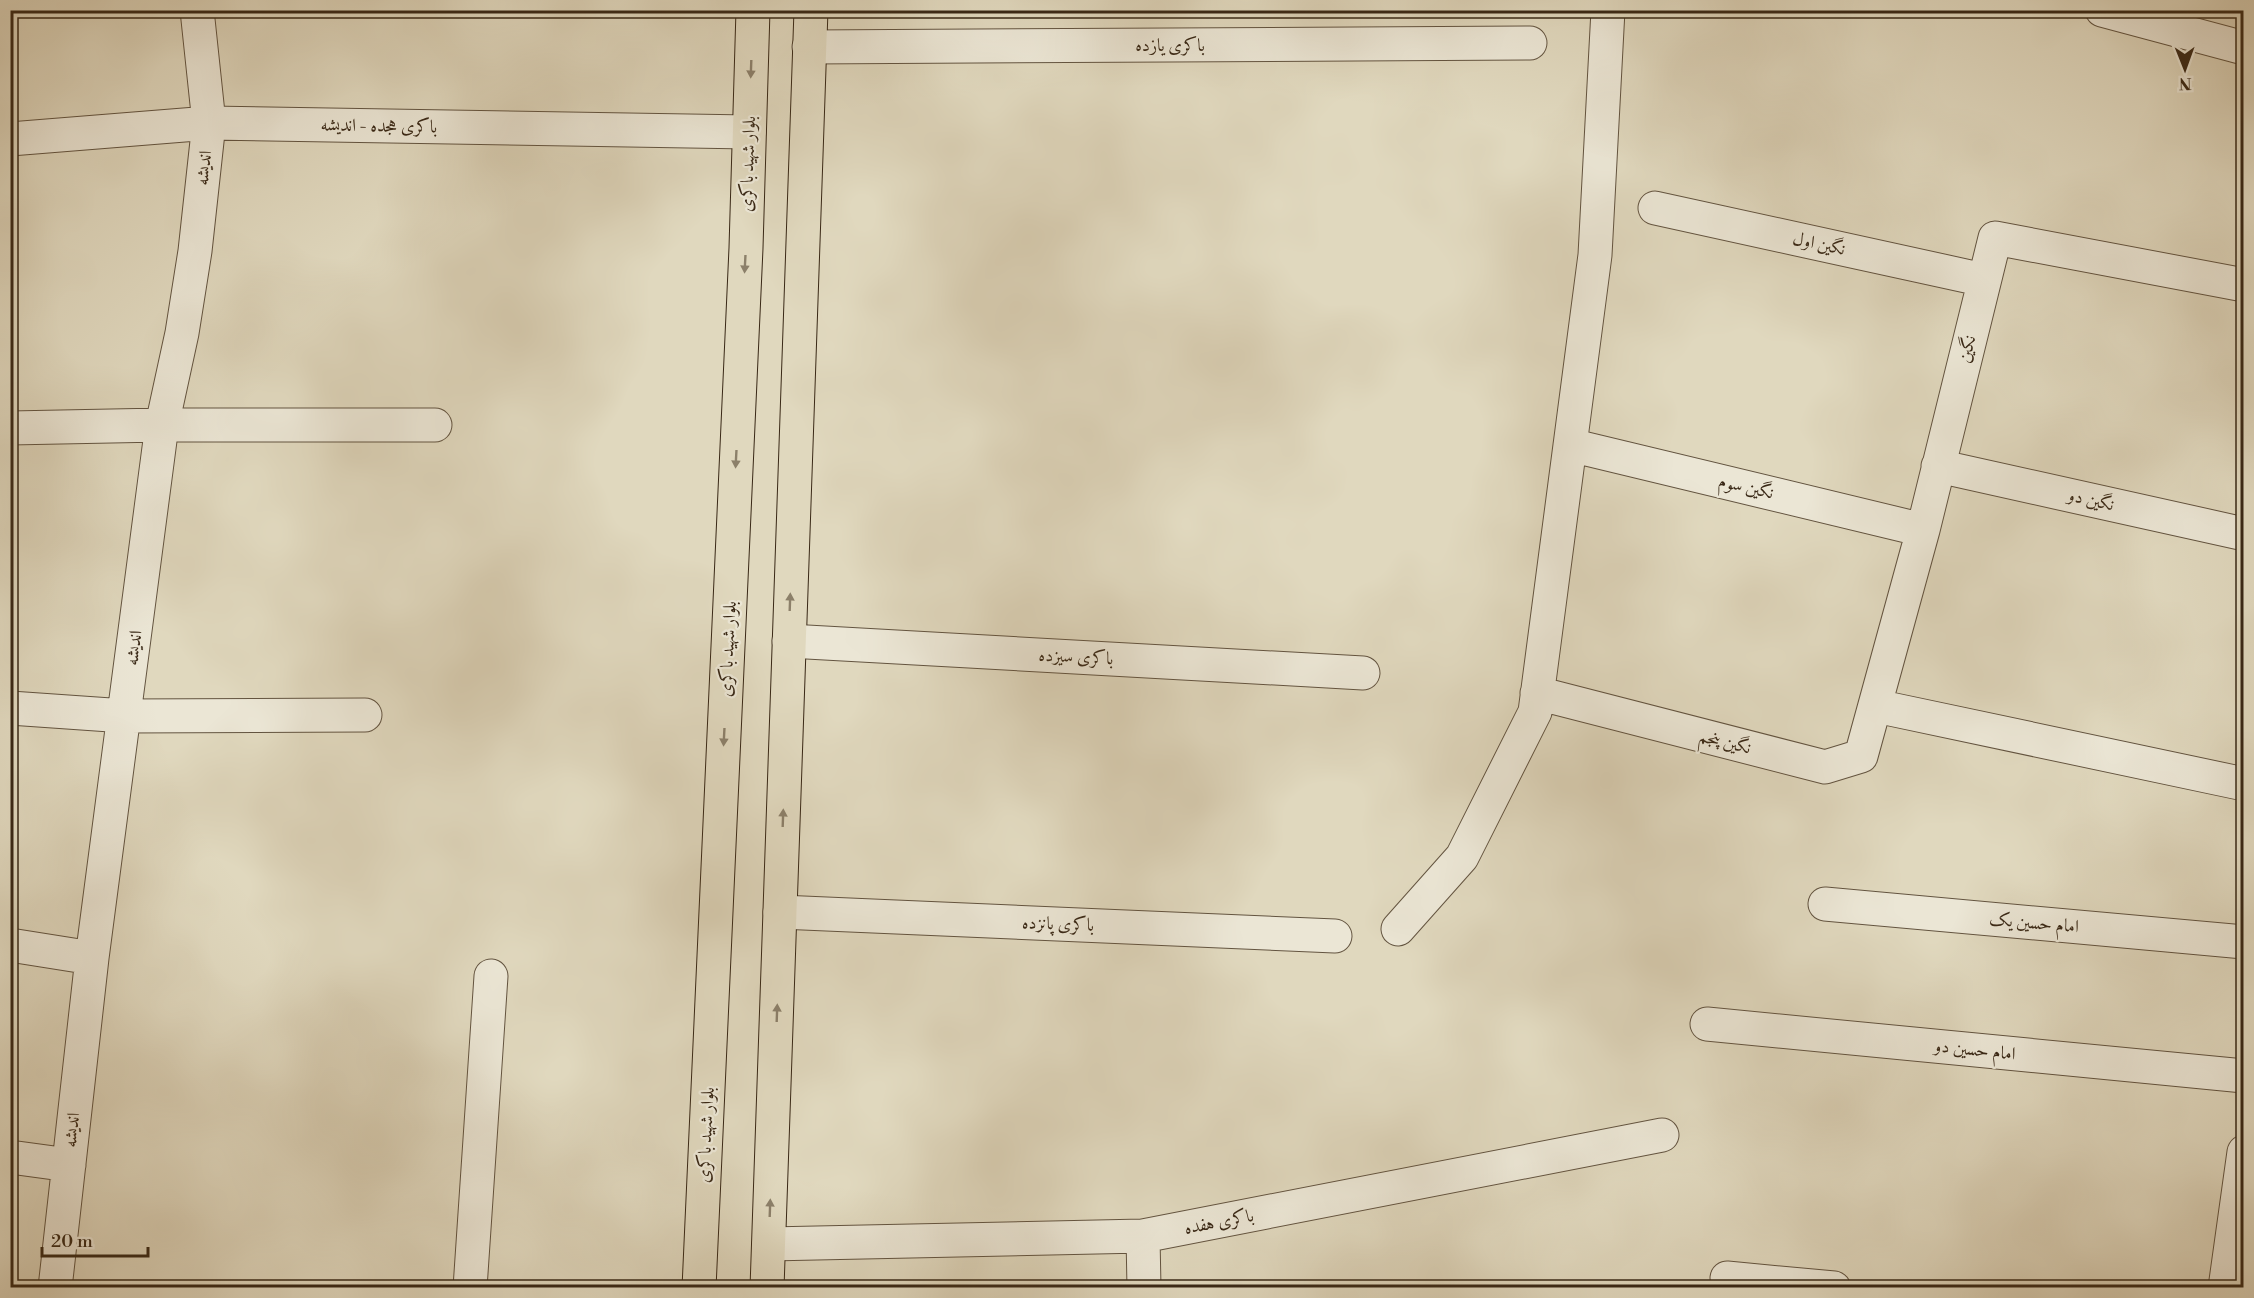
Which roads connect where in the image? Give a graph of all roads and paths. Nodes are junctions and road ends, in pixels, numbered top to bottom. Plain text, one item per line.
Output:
1 (197, 10) edge
2 (753, 10) edge
3 (811, 10) edge
4 (1608, 10) edge
5 (2102, 10) edge
6 (1530, 43) dead end
7 (809, 47) junction
8 (2244, 48) edge
9 (209, 123) junction
10 (749, 132) junction
11 (10, 139) edge
12 (1655, 207) dead end
13 (1984, 280) junction
14 (2244, 285) edge
15 (162, 425) junction
16 (435, 425) dead end
17 (10, 428) edge
18 (1570, 445) junction
19 (1938, 466) junction
20 (1923, 530) junction
21 (2244, 534) edge
22 (789, 641) junction
23 (1363, 673) dead end
24 (1537, 693) junction
25 (1876, 706) junction
26 (10, 708) edge
27 (125, 716) junction
28 (365, 716) dead end
29 (2244, 784) edge
30 (1825, 904) dead end
31 (780, 912) junction
32 (1398, 929) dead end
33 (1335, 936) dead end
34 (2244, 942) edge
35 (10, 945) edge
36 (92, 958) junction
37 (491, 976) dead end
38 (1707, 1024) dead end
39 (2244, 1076) edge
40 (1662, 1135) dead end
41 (10, 1157) edge
42 (2243, 1161) edge
43 (69, 1165) junction
44 (1143, 1236) junction
45 (769, 1244) junction
46 (1727, 1278) dead end
47 (55, 1287) edge
48 (470, 1287) edge
49 (699, 1287) edge
50 (767, 1287) edge
51 (1144, 1287) edge
52 (1834, 1287) edge
53 (2225, 1287) edge

1 - 9 street, اندیشه
2 -> 10 main road, بلوار شهید باکری
3 - 7 main road
4 - 18 street
5 - 8 street
6 - 7 street, باکری یازده
22 -> 7 main road
9 - 10 street, باکری هجده - اندیشه
9 - 11 street, باکری هجده - اندیشه
9 - 15 street, اندیشه
10 -> 49 main road, بلوار شهید باکری
12 - 13 street, نگین اول
13 - 14 street, نگین
13 - 19 street, نگین
15 - 16 street
15 - 17 street
15 - 27 street, اندیشه
18 - 20 street, نگین سوم
18 - 24 street
19 - 20 street, نگین
19 - 21 street, نگین دو
20 - 25 street, نگین
22 - 23 street, باکری سیزده
31 -> 22 main road
24 - 25 street, نگین پنجم
24 - 32 street
25 - 29 street
26 - 27 street
27 - 28 street
27 - 36 street, اندیشه
30 - 34 street, امام حسین یک
31 - 33 street, باکری پانزده
45 -> 31 main road
35 - 36 street
36 - 43 street, اندیشه
37 - 48 street
38 - 39 street, امام حسین دو
40 - 44 street, باکری هفده
41 - 43 street
42 - 53 street
43 - 47 street, اندیشه
44 - 45 street, باکری هفده
44 - 51 street
45 - 50 main road
46 - 52 street

